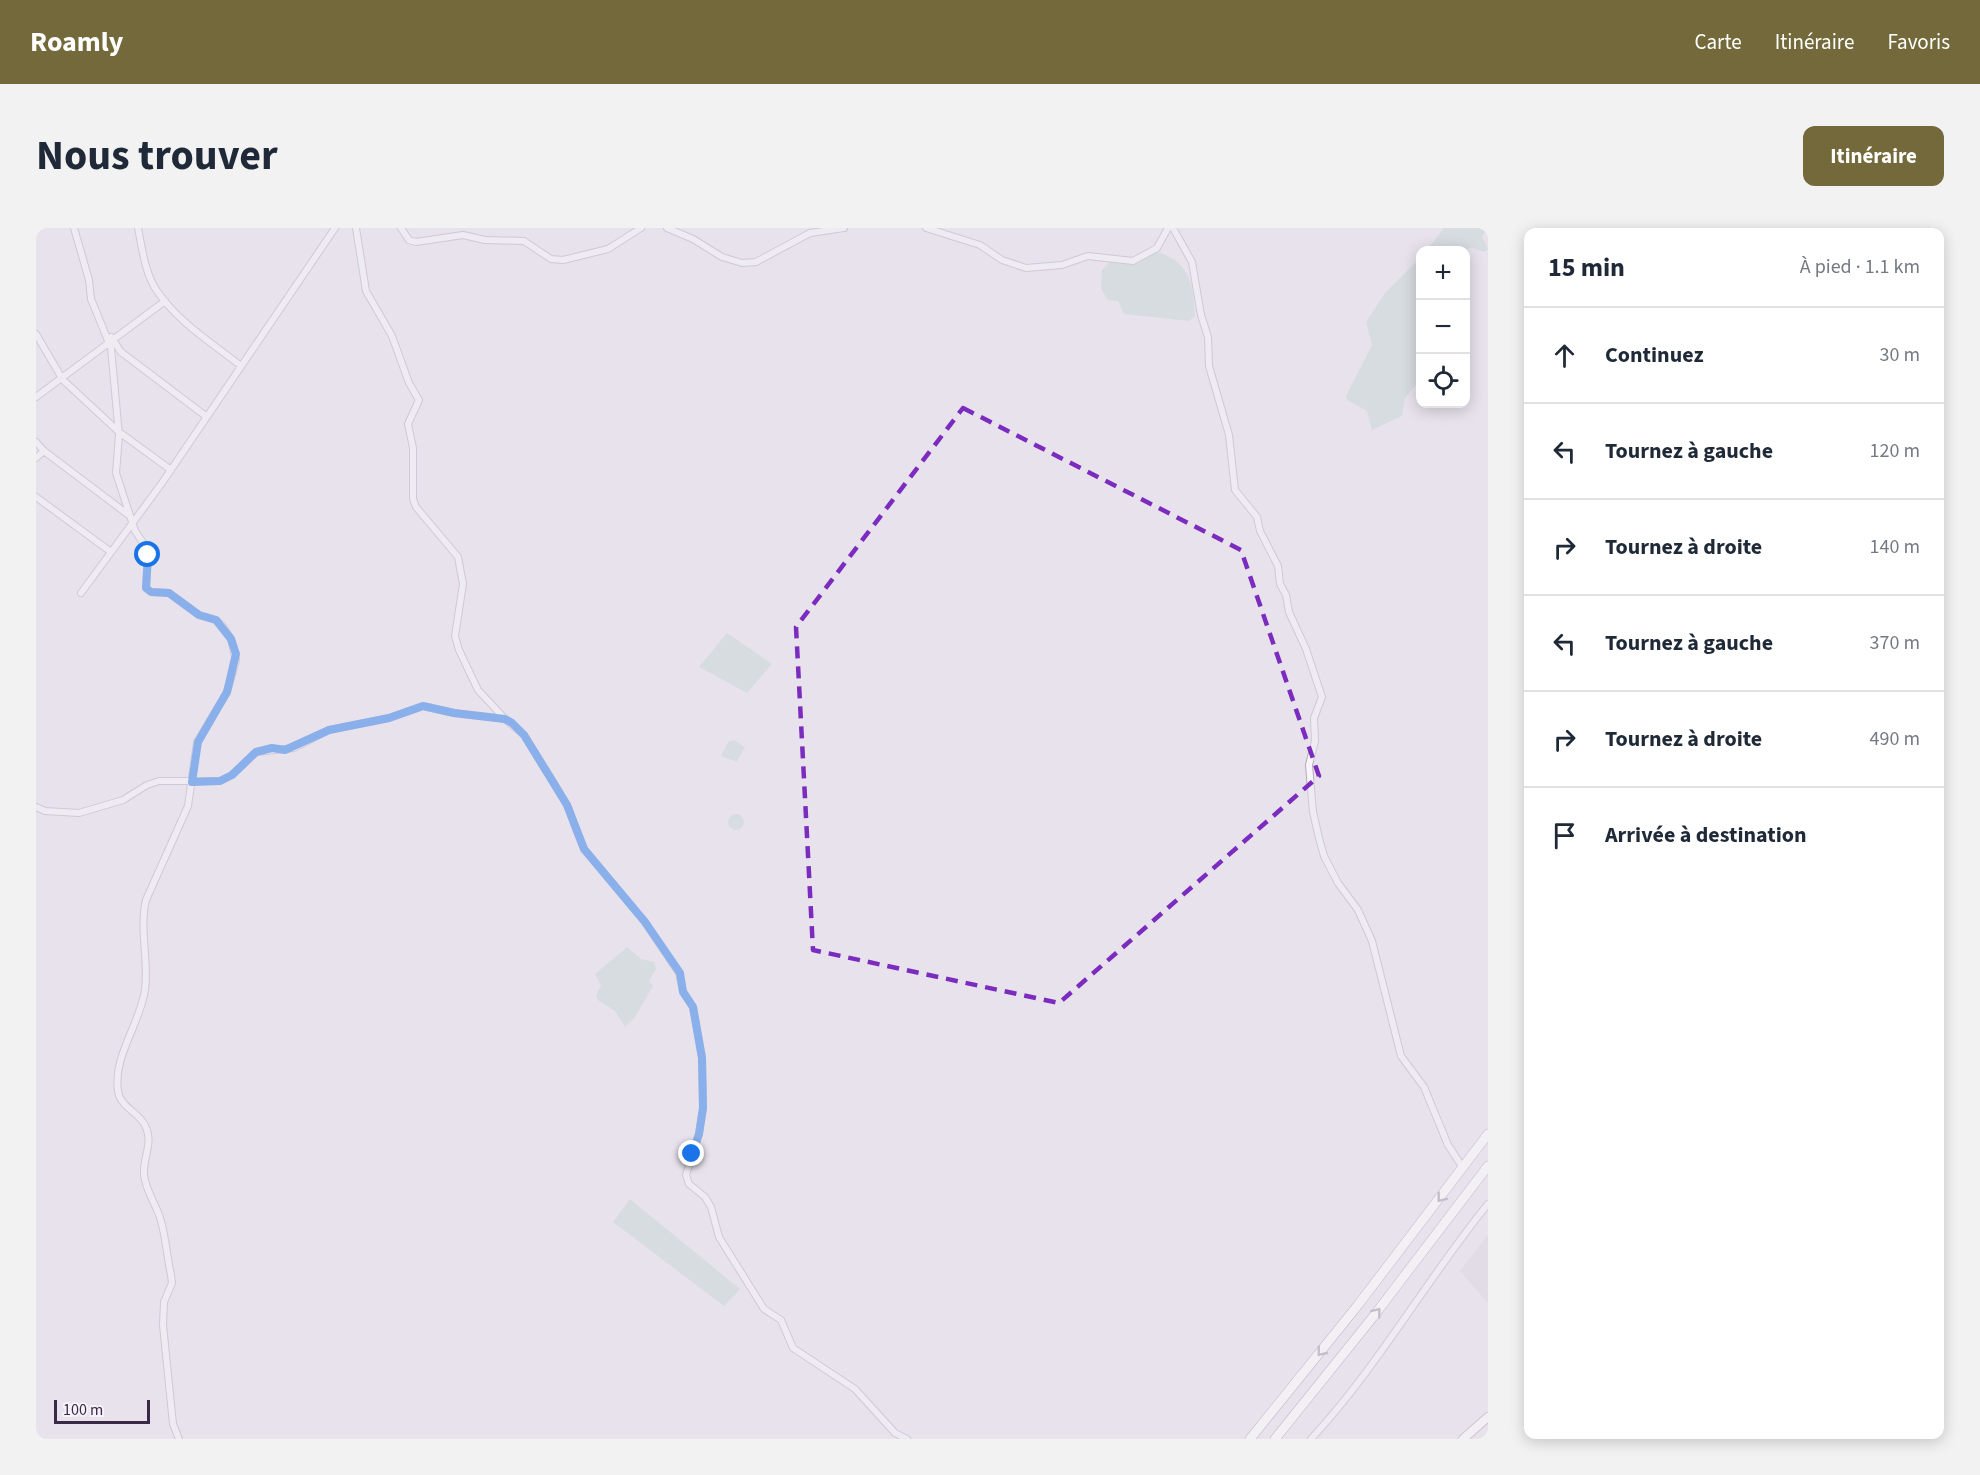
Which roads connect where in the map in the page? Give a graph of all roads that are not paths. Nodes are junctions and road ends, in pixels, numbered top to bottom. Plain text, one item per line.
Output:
1 (74, 228) edge
2 (138, 228) edge
3 (335, 228) edge
4 (356, 228) edge
5 (401, 228) edge
6 (641, 228) edge
7 (667, 228) edge
8 (844, 228) edge
9 (926, 228) edge
10 (1170, 228) edge
11 (165, 300) junction
12 (36, 334) edge
13 (111, 341) junction
14 (241, 366) junction
15 (62, 378) junction
16 (36, 397) edge
17 (207, 417) junction
18 (119, 432) junction
19 (36, 442) edge
20 (44, 452) junction
21 (36, 458) edge
22 (171, 470) junction
23 (36, 497) edge
24 (132, 520) junction
25 (111, 552) junction
26 (81, 593) dead end
27 (506, 720) junction
28 (192, 782) junction
29 (36, 807) edge
30 (1488, 1134) edge
31 (1488, 1166) edge
32 (1463, 1168) junction
33 (1478, 1180) junction
34 (1488, 1204) edge
35 (1488, 1417) edge
36 (179, 1439) edge
37 (907, 1439) edge
38 (1250, 1439) edge
39 (1275, 1439) edge
40 (1311, 1439) edge
41 (1463, 1439) edge

1 - 13 street
2 - 11 street
3 - 14 street
4 - 27 street
5 - 6 street
7 - 8 street
9 - 10 street
10 - 32 street
11 - 13 street
11 - 14 street
12 - 15 street
13 - 15 street
13 - 17 street
13 - 18 street
14 - 17 street
15 - 16 street
15 - 18 street
17 - 22 street
18 - 22 street
18 - 24 street
19 - 20 street
20 - 21 street
20 - 24 street
22 - 24 street
23 - 25 street
24 - 25 street
24 - 28 street
25 - 26 street
27 - 28 street
27 - 37 street
28 - 29 street
28 - 36 street
30 - 32 highway
31 - 33 highway
32 - 33 highway
32 -> 38 highway
39 -> 33 highway
34 - 40 street
35 - 41 main road

